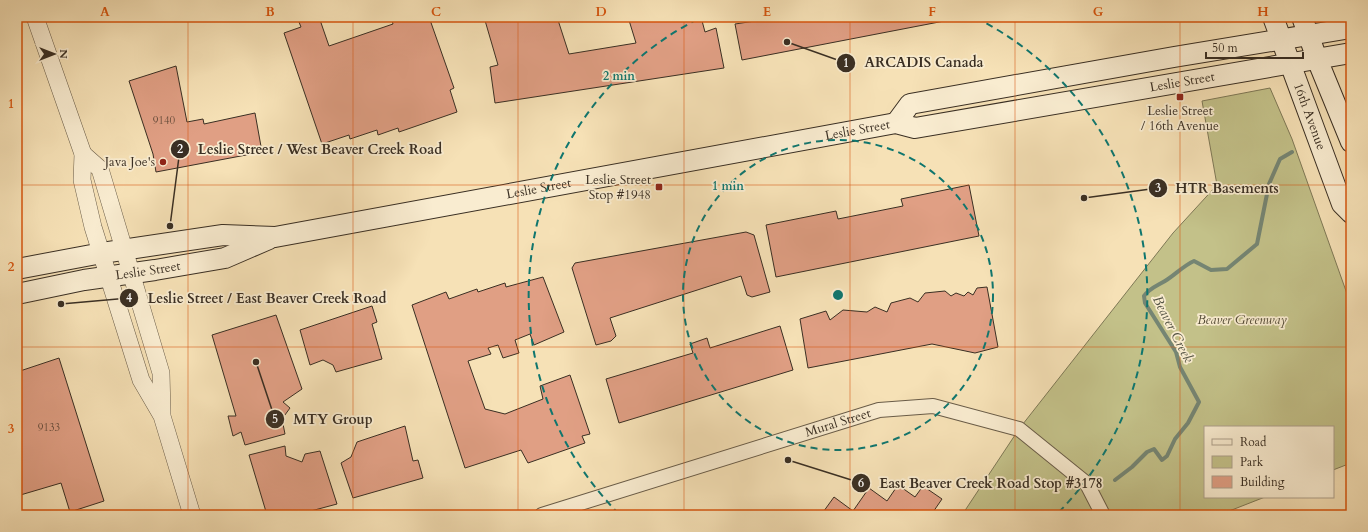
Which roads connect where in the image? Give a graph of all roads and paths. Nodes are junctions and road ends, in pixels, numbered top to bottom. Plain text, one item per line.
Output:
1 (35, 17) edge
2 (1273, 17) edge
3 (1302, 17) edge
4 (1351, 28) edge
5 (1309, 36) junction
6 (1281, 40) junction
7 (1351, 53) edge
8 (1317, 59) junction
9 (1290, 64) junction
10 (896, 122) junction
11 (1351, 142) edge
12 (83, 154) junction
13 (1351, 214) edge
14 (275, 237) junction
15 (124, 250) junction
16 (102, 254) junction
17 (17, 269) edge
18 (131, 274) junction
19 (109, 277) junction
20 (17, 294) edge
21 (162, 416) junction
22 (192, 515) edge
23 (542, 515) edge
24 (1103, 515) edge

1 - 12 street
2 - 6 main road, 16th Avenue
3 - 5 main road, 16th Avenue
4 - 5 main road, Leslie Street
5 - 6 main road, Leslie Street
5 - 8 main road, 16th Avenue
6 - 9 main road, 16th Avenue
6 - 10 main road, Leslie Street
7 - 8 main road, Leslie Street
8 - 9 main road, Leslie Street
8 - 11 main road, 16th Avenue
9 - 10 main road, Leslie Street
9 - 13 main road, 16th Avenue
10 - 14 main road, Leslie Street
12 - 15 street
12 - 16 street
14 - 15 main road, Leslie Street
14 - 18 main road, Leslie Street
15 - 16 main road, Leslie Street
15 - 18 street
16 - 17 main road, Leslie Street
16 - 19 street
18 - 19 main road, Leslie Street
18 - 21 street
19 - 20 main road, Leslie Street
19 - 21 street
21 - 22 street
23 - 24 street, Mural Street

